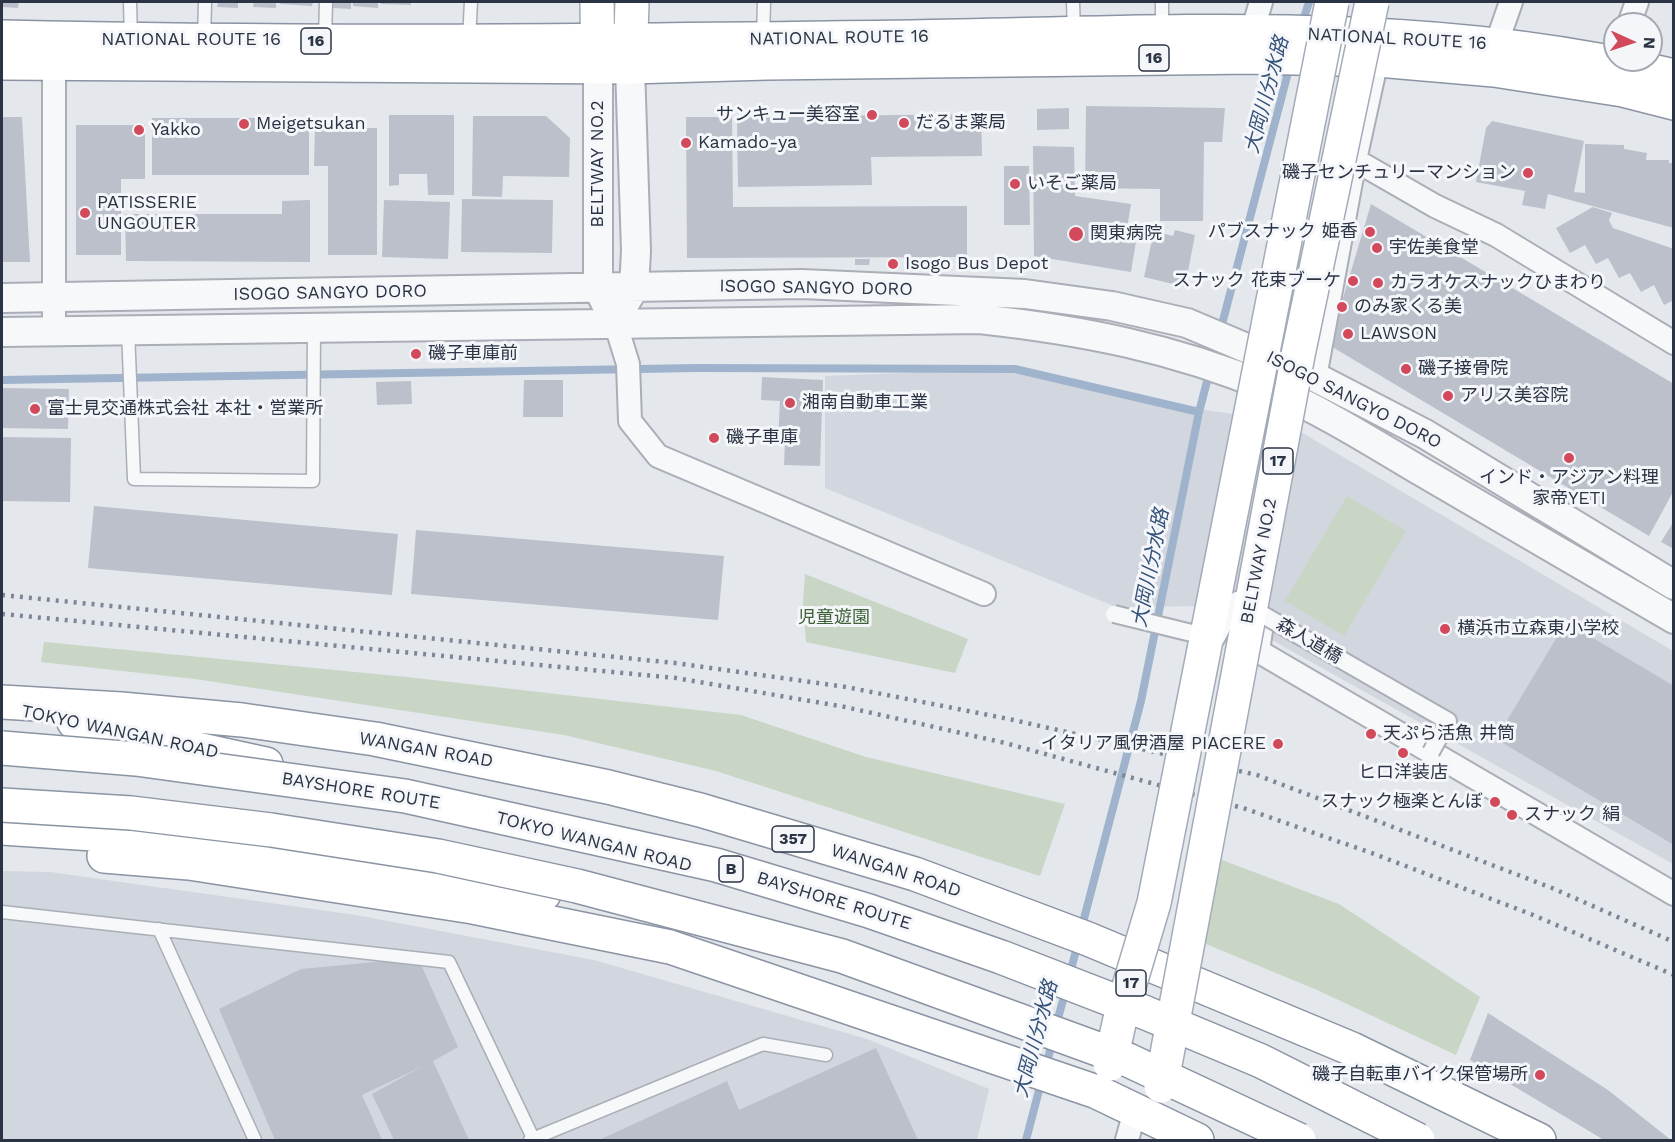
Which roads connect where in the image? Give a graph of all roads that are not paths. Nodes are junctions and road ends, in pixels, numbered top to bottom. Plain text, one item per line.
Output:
1 (130, 2) edge
2 (204, 2) edge
3 (326, 2) edge
4 (471, 2) edge
5 (597, 2) edge
6 (632, 2) edge
7 (764, 2) edge
8 (1073, 2) edge
9 (1332, 2) edge
10 (1372, 2) edge
11 (1510, 2) edge
12 (1162, 17) edge
13 (1256, 17) edge
14 (1074, 34) junction
15 (2, 38) edge
16 (763, 39) junction
17 (131, 40) junction
18 (204, 40) junction
19 (469, 40) junction
20 (324, 41) junction
21 (1497, 45) junction
22 (1380, 48) junction
23 (54, 51) junction
24 (598, 53) junction
25 (630, 53) junction
26 (1603, 60) edge
27 (2, 63) edge
28 (1658, 72) edge
29 (1674, 76) edge
30 (1674, 103) edge
31 (1355, 160) junction
32 (598, 288) junction
33 (634, 288) junction
34 (53, 297) junction
35 (2, 298) edge
36 (615, 322) junction
37 (314, 327) junction
38 (129, 330) junction
39 (54, 331) junction
40 (2, 332) edge
41 (1674, 343) edge
42 (1316, 377) junction
43 (1305, 407) junction
44 (1576, 527) junction
45 (1560, 552) junction
46 (1674, 585) edge
47 (984, 594) dead end
48 (1114, 614) dead end
49 (1674, 619) edge
50 (2, 704) edge
51 (2, 748) edge
52 (1431, 752) junction
53 (2, 805) edge
54 (2, 828) edge
55 (2, 848) edge
56 (1674, 894) edge
57 (2, 912) edge
58 (159, 929) junction
59 (1122, 1011) junction
60 (1171, 1032) junction
61 (826, 1055) dead end
62 (1110, 1064) junction
63 (1161, 1086) junction
64 (1131, 1126) edge
65 (532, 1139) edge
66 (255, 1140) edge
67 (1197, 1140) edge
68 (1280, 1140) edge
69 (1299, 1140) edge
70 (1397, 1140) edge
71 (1418, 1140) edge
72 (1539, 1140) edge

1 - 17 lane
2 - 18 lane
3 - 20 lane
4 - 19 lane
5 - 24 main road, BELTWAY NO.2
6 - 25 main road, BELTWAY NO.2
7 - 16 lane
8 - 14 lane
9 - 59 main road, BELTWAY NO.2 / 17, bridge
10 - 60 main road, BELTWAY NO.2 / 17, bridge
11 - 21 street
12 - 13 main road, NATIONAL ROUTE 16 / 16
12 - 14 main road, NATIONAL ROUTE 16 / 16
13 - 22 main road, NATIONAL ROUTE 16 / 16
14 - 16 main road, NATIONAL ROUTE 16 / 16
15 - 23 main road, NATIONAL ROUTE 16 / 16
16 - 25 main road, NATIONAL ROUTE 16 / 16
17 - 18 main road, NATIONAL ROUTE 16 / 16
17 - 23 main road, NATIONAL ROUTE 16 / 16
18 - 20 main road, NATIONAL ROUTE 16 / 16
19 - 20 main road, NATIONAL ROUTE 16 / 16
19 - 24 main road, NATIONAL ROUTE 16 / 16
21 - 22 main road, NATIONAL ROUTE 16 / 16
21 - 26 main road, NATIONAL ROUTE 16 / 16
22 - 25 main road, NATIONAL ROUTE 16 / 16
22 - 30 main road, NATIONAL ROUTE 16 / 16
22 - 31 street
23 - 24 main road, NATIONAL ROUTE 16 / 16
23 - 27 main road, NATIONAL ROUTE 16 / 16
23 - 34 street
24 - 25 main road, 16
24 - 32 street, BELTWAY NO.2
25 - 33 street, BELTWAY NO.2
28 - 29 main road, NATIONAL ROUTE 16 / 16
31 - 41 street
31 - 42 street
32 - 33 street, ISOGO SANGYO DORO
32 - 34 street, ISOGO SANGYO DORO
32 - 36 street, BELTWAY NO.2
33 - 36 street
33 - 42 street, ISOGO SANGYO DORO
34 - 35 street, ISOGO SANGYO DORO
34 - 39 street
36 - 37 street, ISOGO SANGYO DORO
36 - 43 street, ISOGO SANGYO DORO
36 - 47 street
37 - 38 street, ISOGO SANGYO DORO
37 - 38 lane
38 - 39 street, ISOGO SANGYO DORO
39 - 40 street, ISOGO SANGYO DORO
42 - 44 street, ISOGO SANGYO DORO
43 - 45 street, ISOGO SANGYO DORO
43 - 52 street
44 - 45 street
44 - 46 street, ISOGO SANGYO DORO
45 - 49 street, ISOGO SANGYO DORO
48 - 52 street, 森人道橋, bridge
50 - 59 main road, TOKYO WANGAN ROAD / 357
50 - 72 main road, WANGAN ROAD / 357
51 - 71 main road, BAYSHORE ROUTE / B, bridge
52 - 56 street
53 - 69 main road, bridge
54 - 62 main road
55 - 64 main road
57 - 58 lane
58 - 65 lane
58 - 66 lane
59 - 60 main road, TOKYO WANGAN ROAD / 357
59 - 62 main road, BELTWAY NO.2 / 17, bridge
60 - 63 main road, BELTWAY NO.2 / 17, bridge
60 - 70 main road, TOKYO WANGAN ROAD / 357
61 - 65 lane
62 - 63 main road
63 - 68 main road
64 - 67 main road

